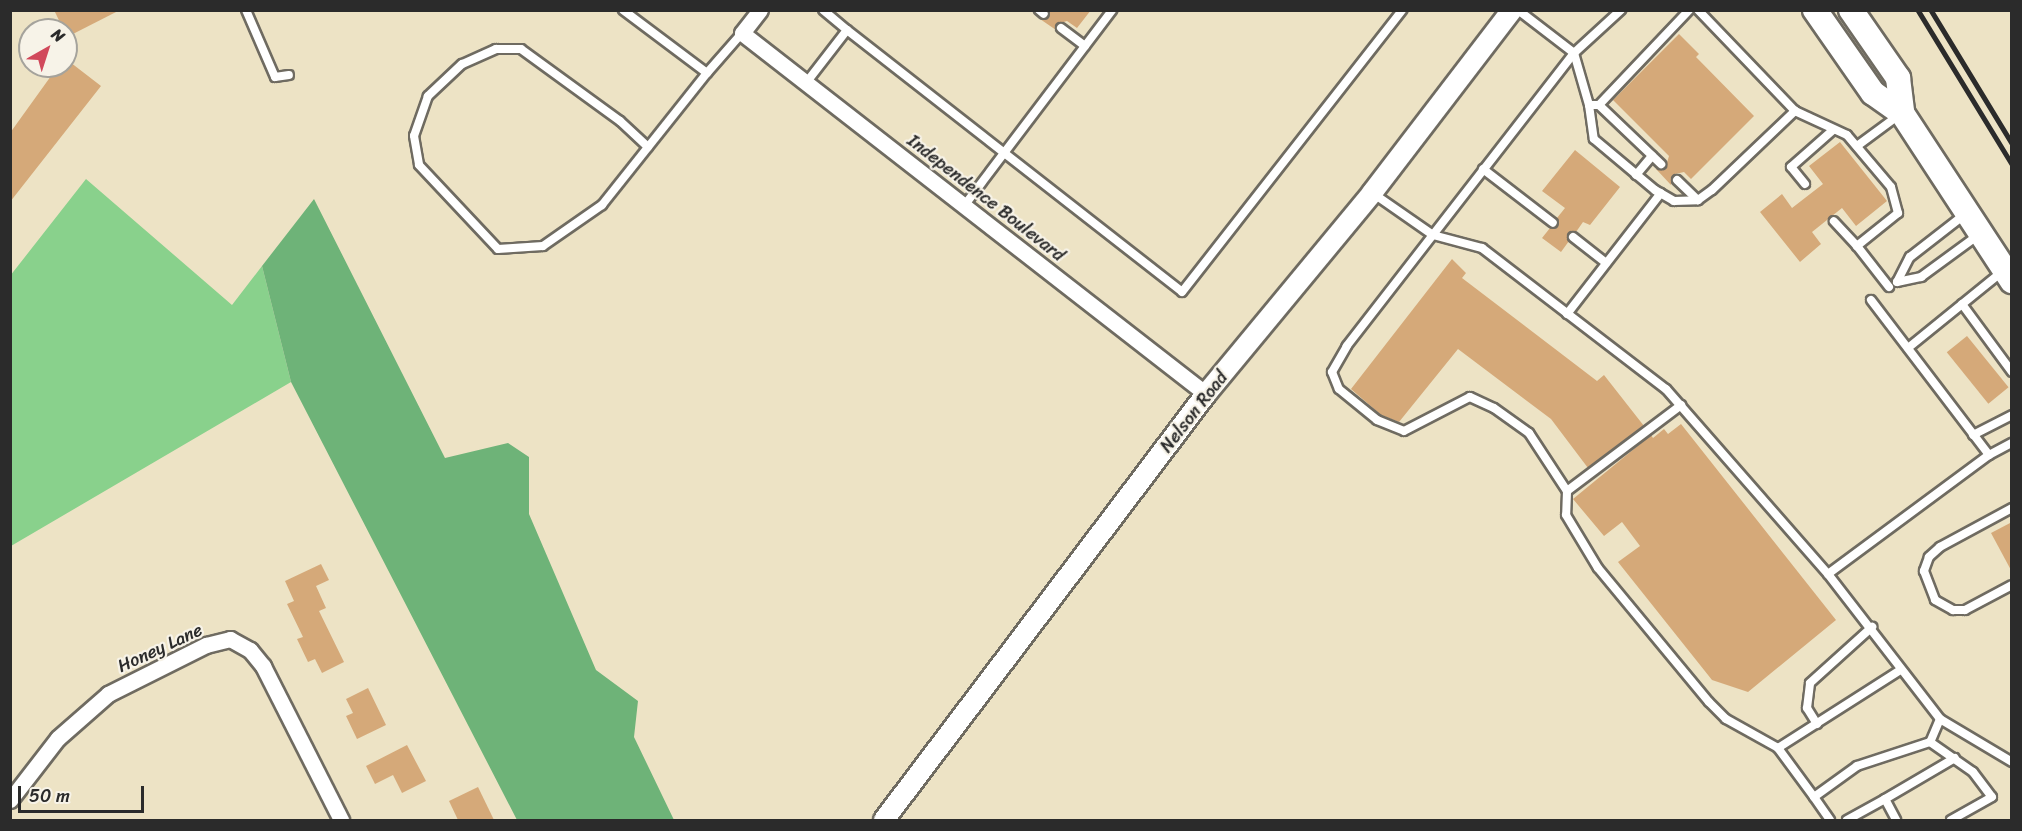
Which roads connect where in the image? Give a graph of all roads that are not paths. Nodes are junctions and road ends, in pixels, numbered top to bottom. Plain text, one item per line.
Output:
1 (246, 10) edge
2 (623, 10) edge
3 (760, 10) edge
4 (823, 10) edge
5 (1112, 10) edge
6 (1402, 10) edge
7 (1512, 10) edge
8 (1518, 10) edge
9 (1621, 10) edge
10 (1689, 10) edge
11 (1698, 10) edge
12 (1815, 10) edge
13 (1851, 10) edge
14 (1061, 28) dead end
15 (847, 30) junction
16 (742, 33) junction
17 (1085, 46) junction
18 (1574, 53) junction
19 (707, 73) junction
20 (289, 75) dead end
21 (806, 83) junction
22 (1588, 105) junction
23 (1599, 105) junction
24 (1795, 111) junction
25 (1902, 113) junction
26 (1833, 130) junction
27 (1857, 146) junction
28 (648, 147) junction
29 (1003, 154) junction
30 (1652, 156) junction
31 (1661, 164) dead end
32 (1483, 169) junction
33 (1636, 175) junction
34 (1677, 180) dead end
35 (1805, 184) dead end
36 (1372, 193) junction
37 (1661, 193) junction
38 (1698, 200) junction
39 (964, 206) junction
40 (1967, 212) junction
41 (1834, 220) dead end
42 (1553, 223) dead end
43 (1981, 233) junction
44 (1433, 234) junction
45 (1573, 237) dead end
46 (1857, 246) junction
47 (1606, 263) junction
48 (2008, 276) edge
49 (1889, 287) dead end
50 (1871, 300) dead end
51 (1962, 304) junction
52 (1567, 314) junction
53 (1908, 348) junction
54 (2012, 372) edge
55 (1206, 394) junction
56 (1681, 405) junction
57 (2012, 415) edge
58 (1973, 435) junction
59 (2012, 443) edge
60 (1989, 455) junction
61 (1567, 491) junction
62 (2012, 508) edge
63 (1828, 574) junction
64 (2012, 585) edge
65 (1872, 627) junction
66 (1899, 671) junction
67 (1940, 719) junction
68 (1817, 724) junction
69 (1930, 742) junction
70 (1778, 748) junction
71 (1955, 758) junction
72 (2012, 762) edge
73 (1814, 798) junction
74 (1884, 799) junction
75 (10, 800) edge
76 (341, 820) edge
77 (884, 820) edge
78 (1830, 820) edge
79 (1847, 820) edge
80 (1896, 820) edge
81 (1951, 820) edge

1 - 20 lane
2 - 19 lane
3 - 16 street
4 - 15 lane
5 - 17 lane
6 - 29 lane
7 - 36 street, Nelson Road
8 - 18 lane
9 - 18 lane
10 - 23 lane
11 - 24 lane
12 - 25 main road
13 - 25 main road
14 - 17 lane
15 - 21 lane
15 - 29 lane
16 - 19 lane
16 - 21 street, Independence Boulevard
17 - 29 lane
18 - 22 lane
18 - 32 lane
19 - 28 lane
21 - 39 street, Independence Boulevard
22 - 23 lane
22 - 33 lane
23 - 30 lane
24 - 26 lane
24 - 38 lane
25 - 27 lane
25 - 40 main road
26 - 27 lane
26 - 35 lane
27 - 46 lane
28 - 28 lane
29 - 39 lane
30 - 31 lane
30 - 33 lane
32 - 42 lane
32 - 44 lane
33 - 37 lane
34 - 38 lane
36 - 44 lane
36 - 55 street, Nelson Road
37 - 38 lane
37 - 47 lane
39 - 55 street, Independence Boulevard
40 - 43 main road
40 - 43 lane
41 - 46 lane
43 - 48 main road
44 - 52 lane
44 - 61 lane
45 - 47 lane
46 - 49 lane
47 - 52 lane
48 - 51 lane
50 - 53 lane
51 - 53 lane
51 - 54 lane
52 - 56 lane
53 - 58 lane
55 - 77 street, Nelson Road
56 - 61 lane
56 - 63 lane
57 - 58 lane
58 - 60 lane
59 - 60 lane
60 - 63 lane
61 - 70 lane
62 - 64 lane
63 - 65 lane
65 - 66 lane
65 - 68 lane
66 - 67 lane
66 - 68 lane
67 - 69 lane
67 - 72 lane
68 - 70 lane
69 - 71 lane
69 - 73 lane
70 - 73 lane
71 - 74 lane
71 - 81 lane
73 - 78 lane
74 - 79 lane
74 - 80 lane
75 - 76 street, Honey Lane

